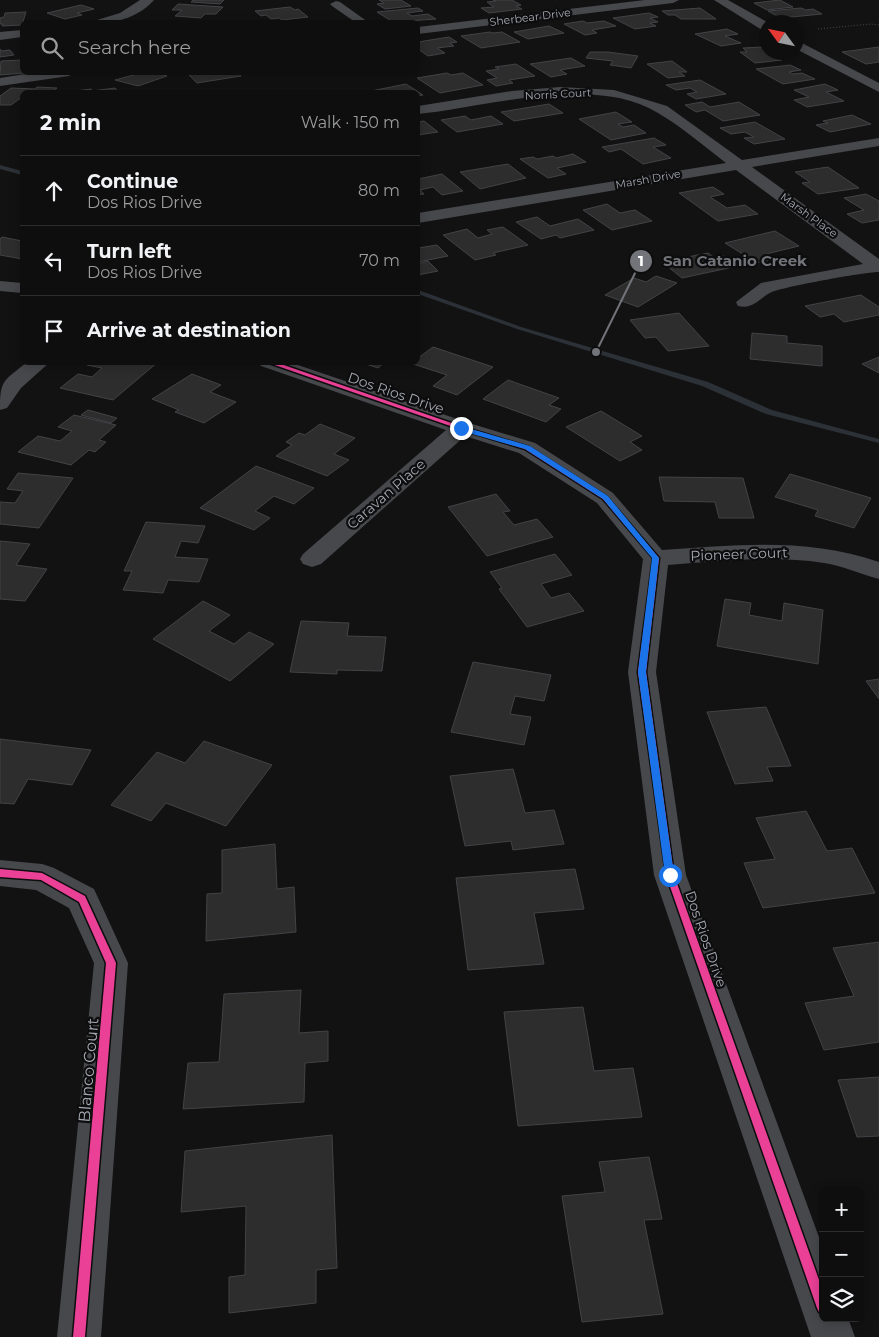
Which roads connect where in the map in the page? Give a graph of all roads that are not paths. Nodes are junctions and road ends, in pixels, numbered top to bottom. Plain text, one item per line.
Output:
1 (148, 0) edge
2 (673, 0) edge
3 (720, 0) edge
4 (336, 4) dead end
5 (557, 4) dead end
6 (572, 12) junction
7 (108, 20) edge
8 (359, 20) edge
9 (759, 23) edge
10 (420, 31) edge
11 (20, 34) edge
12 (0, 36) edge
13 (804, 48) edge
14 (48, 75) edge
15 (0, 82) edge
16 (621, 82) dead end
17 (879, 88) edge
18 (607, 93) junction
19 (420, 110) edge
20 (879, 142) edge
21 (739, 164) junction
22 (420, 218) edge
23 (879, 267) edge
24 (0, 286) edge
25 (20, 288) edge
26 (745, 302) dead end
27 (36, 365) edge
28 (277, 365) edge
29 (0, 404) edge
30 (461, 428) junction
31 (656, 558) junction
32 (312, 559) dead end
33 (879, 571) edge
34 (0, 873) edge
35 (819, 1297) edge
36 (827, 1322) edge
37 (79, 1337) edge
38 (833, 1337) edge

1 - 7 street
2 - 6 street, Sherbear Drive
3 - 9 street
4 - 8 street
5 - 6 street
6 - 10 street, Sherbear Drive
11 - 12 street
13 - 17 street
14 - 15 street
16 - 18 street
18 - 19 street, Norris Court
18 - 21 street, Norris Court
20 - 21 street, Marsh Drive
21 - 22 street, Marsh Drive
21 - 23 street, Marsh Place
23 - 26 street
24 - 25 street
27 - 29 street
28 - 30 street, Dos Rios Drive
30 - 31 street, Dos Rios Drive
30 - 32 street, Caravan Place
31 - 33 street, Pioneer Court
31 - 35 street, Dos Rios Drive
34 - 37 street, Blanco Court
36 - 38 street

